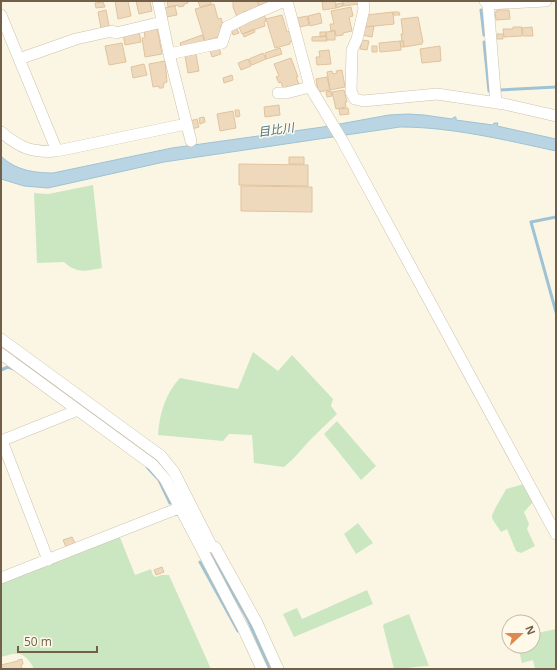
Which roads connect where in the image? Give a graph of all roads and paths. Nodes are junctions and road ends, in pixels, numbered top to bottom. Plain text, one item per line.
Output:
1 (158, 1) edge
2 (286, 1) edge
3 (363, 1) edge
4 (546, 1) edge
5 (487, 3) edge
6 (1, 15) edge
7 (162, 22) junction
8 (168, 54) junction
9 (19, 59) junction
10 (310, 87) junction
11 (278, 93) dead end
12 (496, 103) junction
13 (556, 116) edge
14 (186, 124) junction
15 (1, 132) edge
16 (190, 141) dead end
17 (57, 151) junction
18 (1, 339) edge
19 (1, 354) edge
20 (78, 410) junction
21 (1, 441) edge
22 (179, 508) junction
23 (556, 534) edge
24 (212, 548) junction
25 (48, 560) junction
26 (1, 578) edge
27 (262, 669) edge
28 (278, 669) edge

1 - 7 street
2 - 8 street
2 - 10 street
3 - 12 street
4 - 5 street
5 - 12 street
6 - 9 street
7 - 8 street
7 - 9 street
8 - 14 street
9 - 17 street
10 - 11 street
10 - 23 street
12 - 13 street
14 - 16 street
14 - 17 street
15 - 17 street
18 - 24 street
19 - 20 street
20 - 21 street
20 - 22 street
21 - 25 street
22 - 24 street
22 - 25 street
24 - 27 street
24 - 28 street
25 - 26 street

